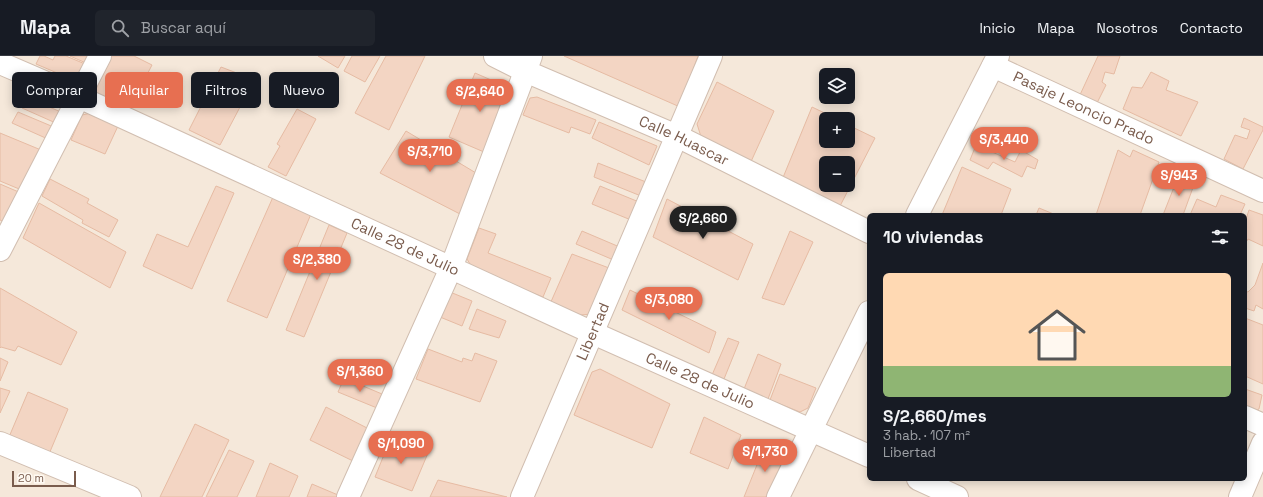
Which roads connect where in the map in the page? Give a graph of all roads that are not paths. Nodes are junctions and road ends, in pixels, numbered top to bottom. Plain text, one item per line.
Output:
1 (100, 56) edge
2 (495, 56) edge
3 (711, 56) edge
4 (995, 61) edge
5 (0, 63) edge
6 (528, 63) edge
7 (21, 72) edge
8 (92, 72) edge
9 (97, 105) edge
10 (73, 108) edge
11 (677, 136) junction
12 (1263, 191) edge
13 (918, 213) edge
14 (867, 231) edge
15 (0, 250) edge
16 (451, 268) junction
17 (867, 316) edge
18 (593, 333) junction
19 (1247, 417) edge
20 (1263, 425) edge
21 (811, 429) junction
22 (0, 443) edge
23 (1263, 443) edge
24 (867, 455) edge
25 (922, 481) edge
26 (1247, 481) edge
27 (1247, 481) edge
28 (130, 497) edge
29 (348, 497) edge
30 (522, 497) edge
31 (778, 497) edge
32 (957, 497) edge
33 (1240, 497) edge

1 - 8 street
2 - 6 street, Calle Huascar
3 - 11 street, Libertad
4 - 12 street, Pasaje Leoncio Prado
4 - 13 street
5 - 7 street, Calle 28 de Julio
6 - 11 street, Calle Huascar
6 - 16 street
9 - 16 street, Calle 28 de Julio
10 - 15 street
11 - 14 street, Calle Huascar
11 - 18 street, Libertad
16 - 18 street, Calle 28 de Julio
16 - 29 street
17 - 21 street
18 - 21 street, Calle 28 de Julio
18 - 30 street, Libertad
19 - 20 street
21 - 24 street, Calle 28 de Julio
21 - 31 street
22 - 28 street
23 - 27 street
25 - 32 street
26 - 33 street

